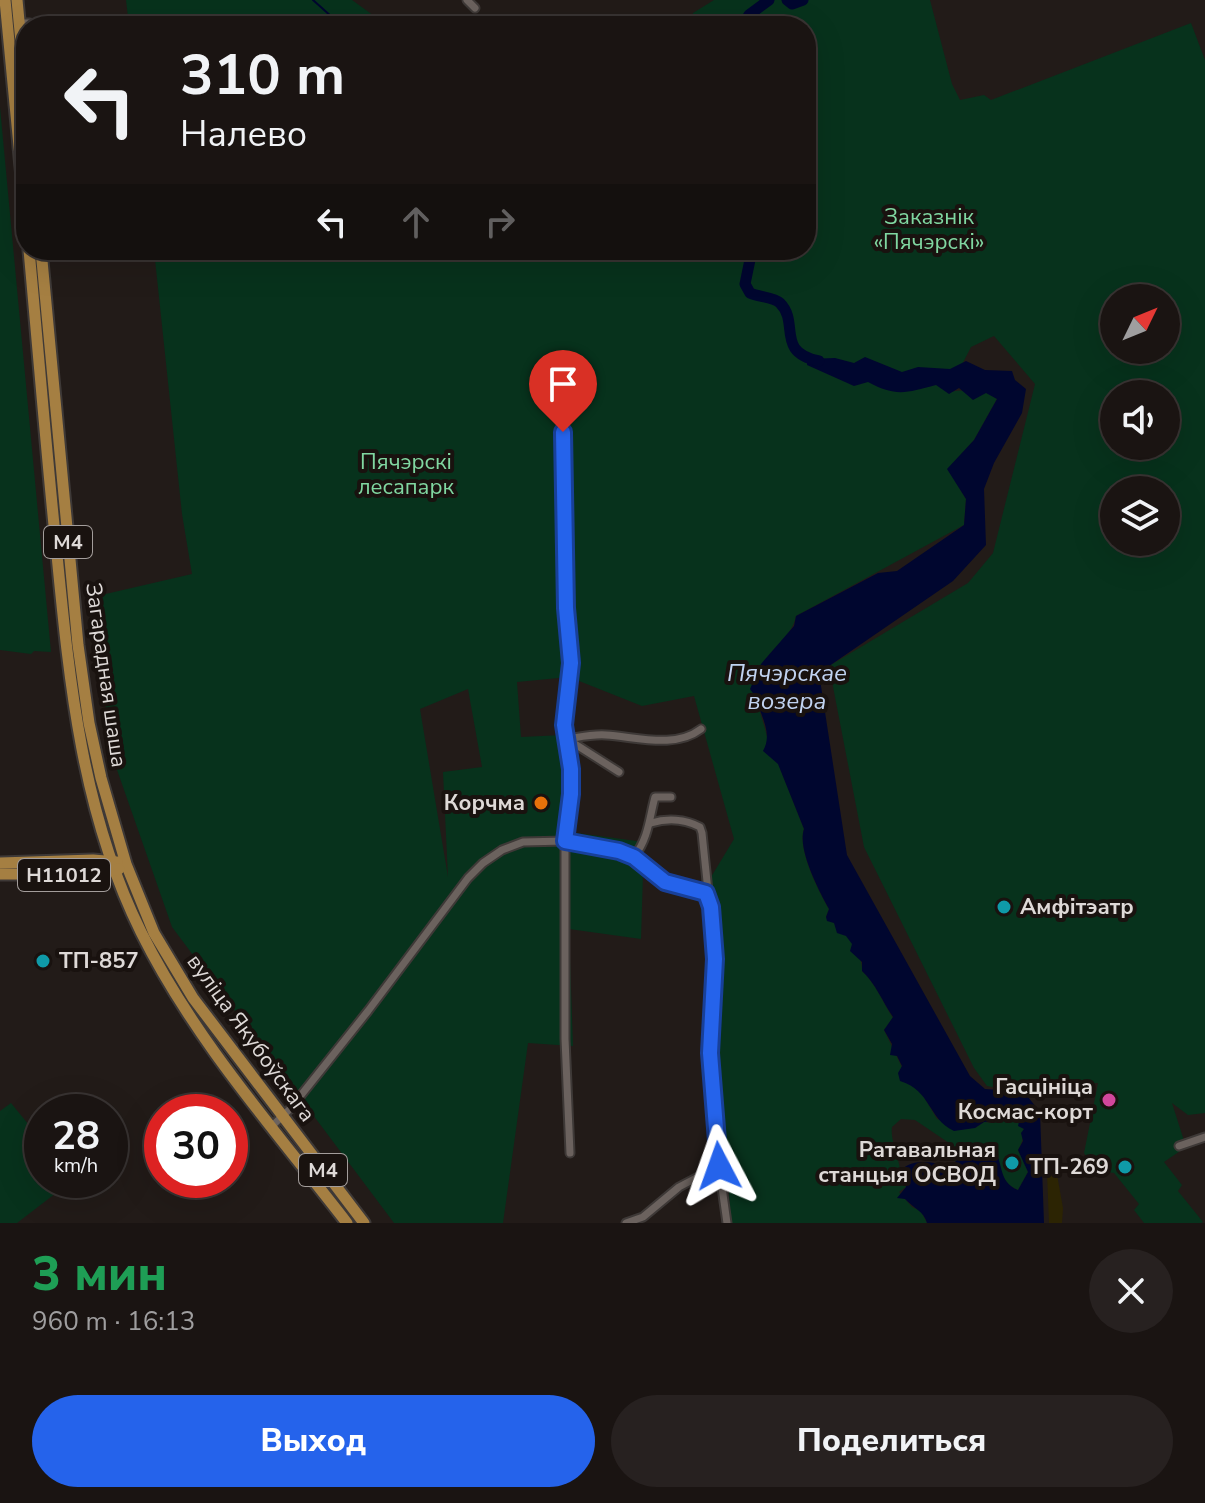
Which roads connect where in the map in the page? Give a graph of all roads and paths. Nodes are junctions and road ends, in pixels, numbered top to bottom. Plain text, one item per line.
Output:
1 (5, 0) edge
2 (467, 0) edge
3 (475, 8) dead end
4 (16, 115) edge
5 (30, 260) edge
6 (42, 260) edge
7 (559, 382) dead end
8 (701, 729) dead end
9 (567, 739) junction
10 (619, 772) dead end
11 (671, 797) dead end
12 (651, 823) junction
13 (565, 841) junction
14 (634, 857) junction
15 (0, 863) edge
16 (118, 866) junction
17 (0, 874) edge
18 (706, 893) junction
19 (282, 1118) junction
20 (272, 1126) junction
21 (1205, 1137) edge
22 (1179, 1146) dead end
23 (570, 1153) dead end
24 (719, 1166) junction
25 (347, 1223) edge
26 (364, 1223) edge
27 (626, 1223) edge
28 (727, 1223) edge

1 - 4 main road
2 - 3 street
5 - 16 main road, Загарадная шаша / М4
6 - 16 main road, Загарадная шаша / М4
7 - 9 street
8 - 9 street
9 - 10 street
9 - 13 street
11 - 12 street
12 - 14 street
12 - 18 street
13 - 14 street
13 - 19 street
13 - 23 street
14 - 18 street
15 - 16 main road, Н11012
16 - 17 main road, Н11012
16 - 19 main road, вуліца Якубоўскага / М4
16 - 20 main road, вуліца Якубоўскага / М4
18 - 24 street
19 - 20 street
19 - 26 main road, вуліца Якубоўскага / М4
20 - 25 main road, вуліца Якубоўскага / М4
21 - 22 street
24 - 27 street
24 - 28 street

